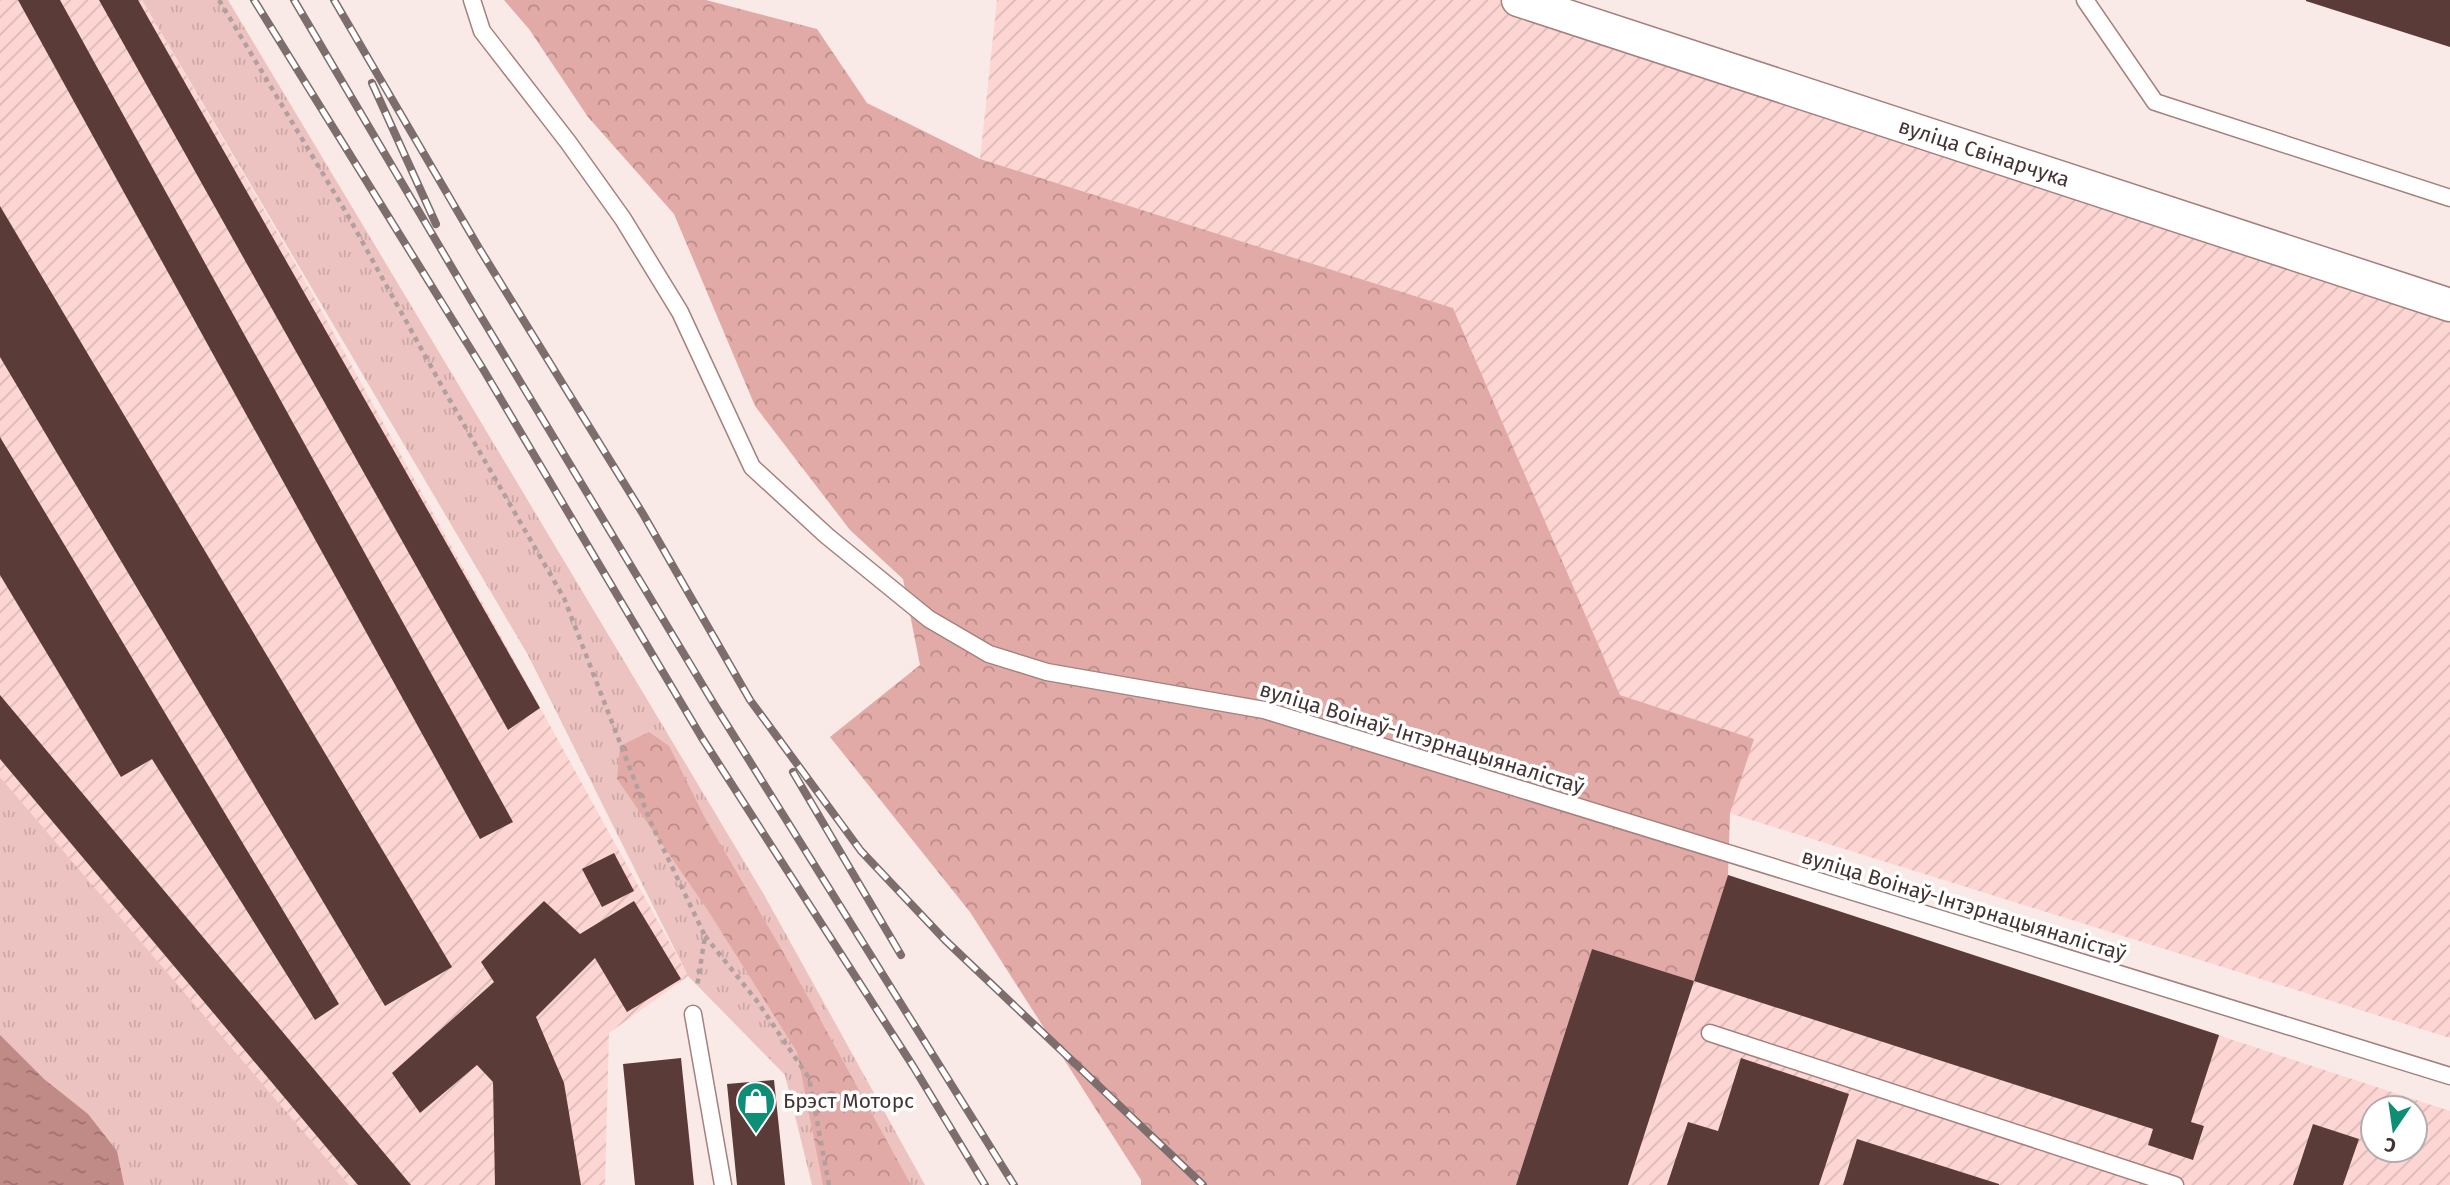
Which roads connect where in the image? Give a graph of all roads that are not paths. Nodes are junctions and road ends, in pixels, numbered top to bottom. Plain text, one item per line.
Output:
1 (472, 0) edge
2 (1518, 0) edge
3 (2085, 0) edge
4 (2450, 198) edge
5 (2450, 305) edge
6 (693, 1014) road end
7 (1710, 1033) dead end
8 (2450, 1076) edge
9 (723, 1185) edge
10 (2175, 1185) edge

1 - 8 lane, вуліца Воінаў-Інтэрнацыяналістаў
2 - 5 street, вуліца Свінарчука
3 - 4 lane
6 - 9 lane
7 - 10 lane

